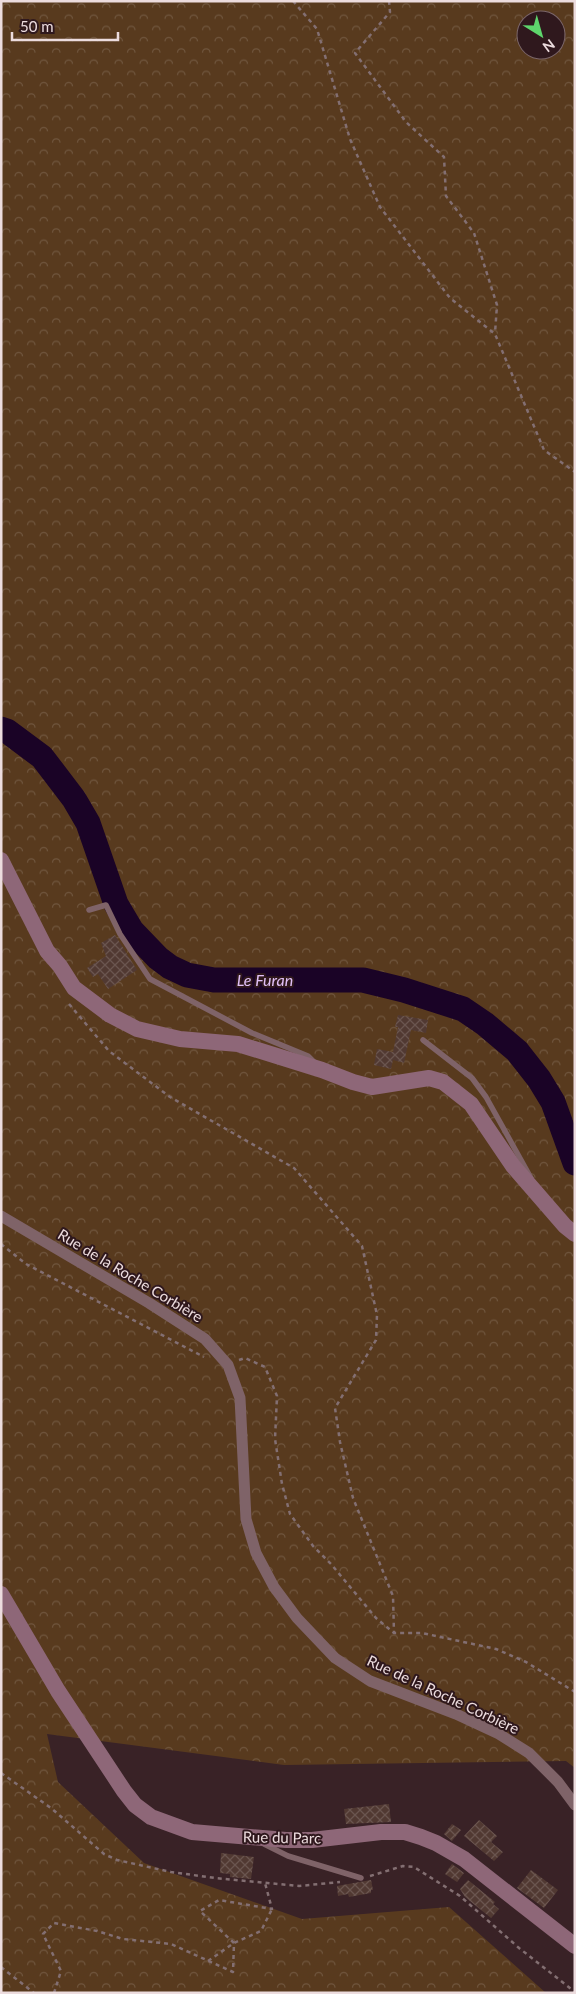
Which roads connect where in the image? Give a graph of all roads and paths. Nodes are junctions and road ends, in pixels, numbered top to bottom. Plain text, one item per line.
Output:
1 (293, 1) edge
2 (389, 1) edge
3 (495, 334) junction
4 (575, 472) edge
5 (1, 860) edge
6 (89, 910) dead end
7 (66, 1000) dead end
8 (423, 1040) dead end
9 (322, 1070) junction
10 (539, 1198) junction
11 (1, 1216) edge
12 (575, 1234) edge
13 (1, 1244) edge
14 (228, 1365) junction
15 (1, 1594) edge
16 (394, 1633) junction
17 (575, 1692) edge
18 (1, 1772) edge
19 (575, 1805) edge
20 (253, 1838) junction
21 (361, 1878) junction
22 (265, 1883) junction
23 (272, 1909) junction
24 (234, 1943) junction
25 (575, 1946) edge
26 (208, 1961) junction
27 (1, 1967) edge
28 (575, 1992) edge
29 (34, 1993) edge
30 (54, 1993) edge

1 - 3 path
2 - 3 path
3 - 4 path
5 - 9 street
6 - 9 lane
7 - 16 path
8 - 10 lane
9 - 10 street
10 - 12 street
11 - 14 street, Rue de la Roche Corbière
13 - 14 path
14 - 16 path
14 - 19 street, Rue de la Roche Corbière
15 - 20 street, Rue du Parc
16 - 17 path
18 - 22 path
20 - 21 lane
20 - 25 street, Rue du Parc
21 - 22 path
21 - 28 path
22 - 23 path
23 - 24 path
23 - 24 path
24 - 26 path
24 - 26 path
26 - 30 path
27 - 29 path

